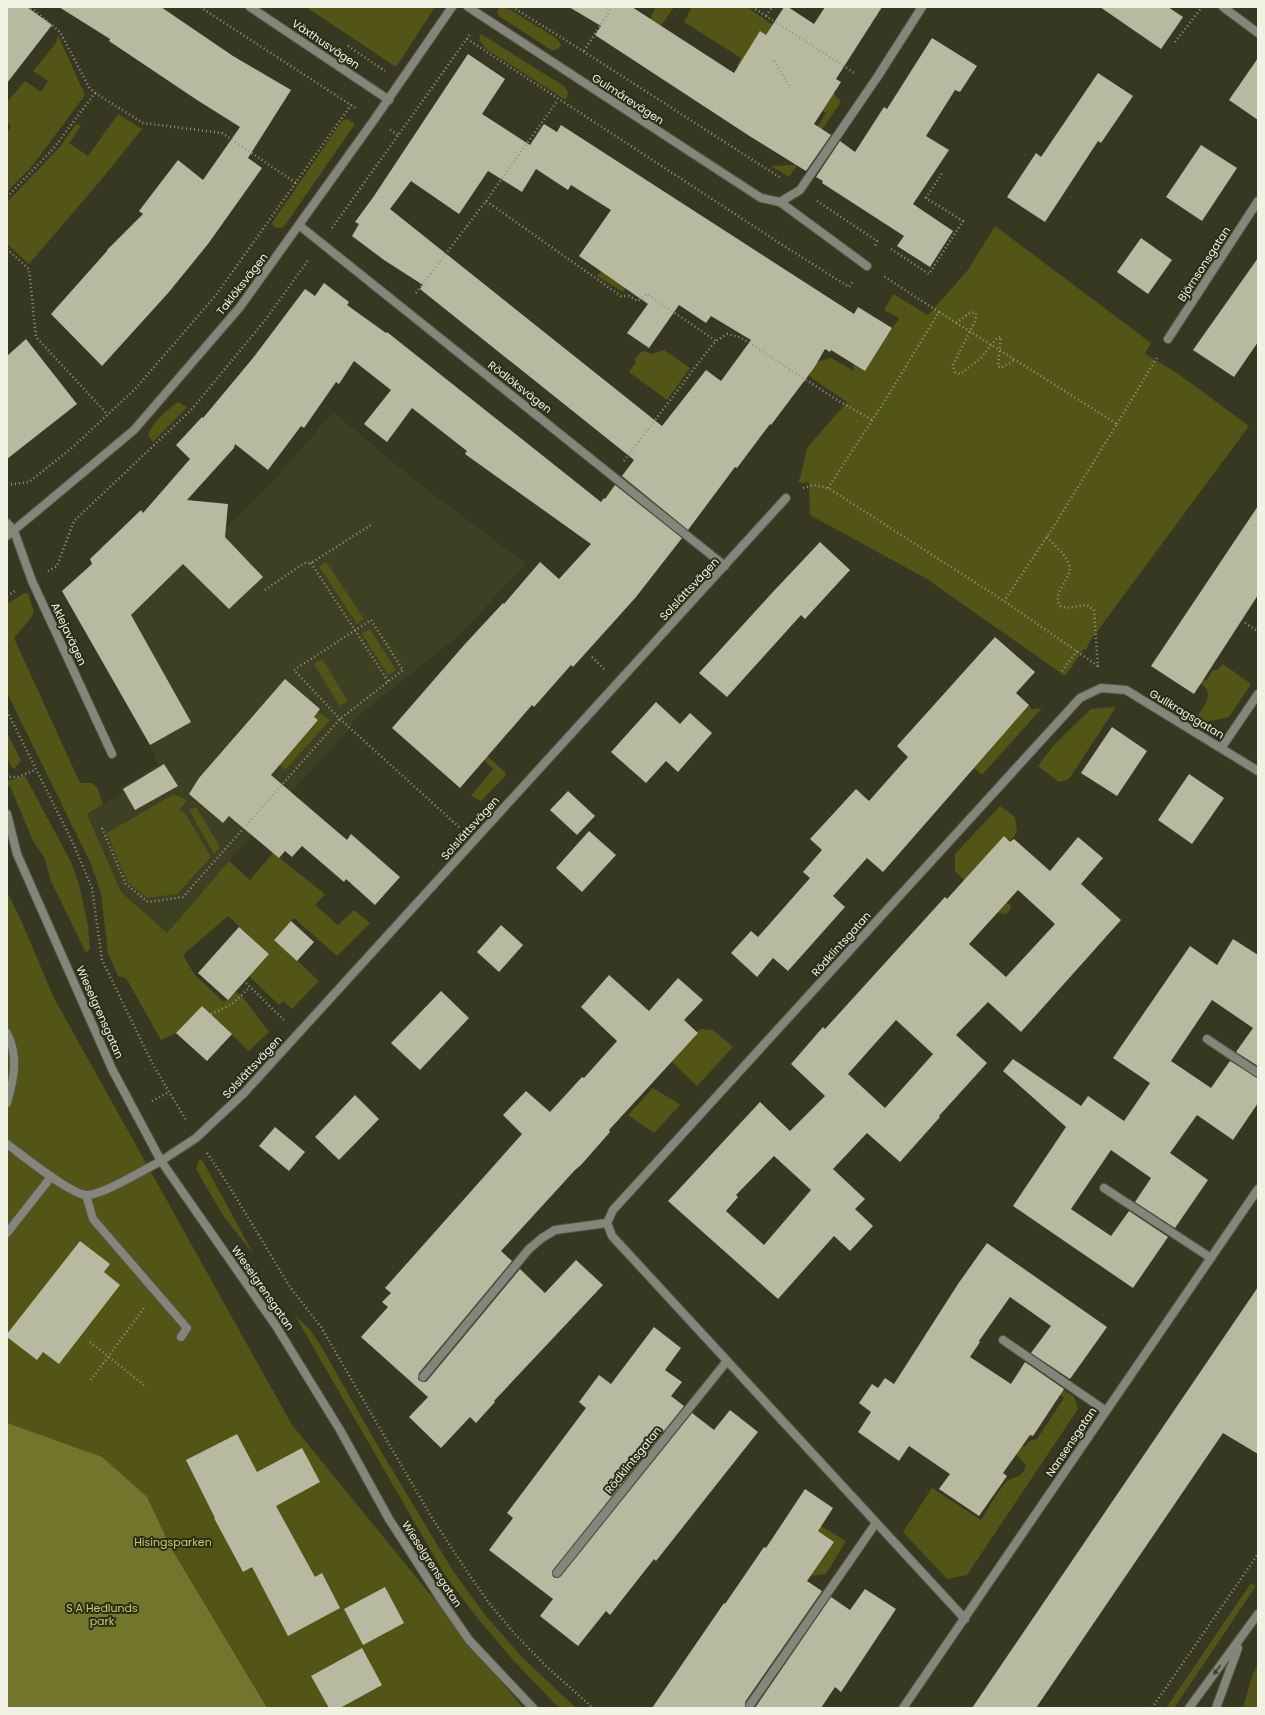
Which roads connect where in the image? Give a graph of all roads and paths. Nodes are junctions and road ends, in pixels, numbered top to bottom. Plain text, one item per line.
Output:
1 (30, 7) edge
2 (200, 7) edge
3 (250, 7) edge
4 (452, 7) edge
5 (468, 7) edge
6 (612, 7) edge
7 (752, 7) edge
8 (772, 7) edge
9 (922, 7) edge
10 (1202, 7) edge
11 (1222, 7) edge
12 (766, 16) junction
13 (1258, 33) edge
14 (467, 39) dead end
15 (1175, 42) dead end
16 (584, 51) dead end
17 (774, 61) dead end
18 (872, 84) junction
19 (791, 88) dead end
20 (95, 93) junction
21 (389, 100) junction
22 (558, 100) junction
23 (351, 106) junction
24 (374, 120) junction
25 (943, 172) dead end
26 (296, 183) junction
27 (7, 197) edge
28 (486, 201) junction
29 (1258, 201) edge
30 (780, 202) junction
31 (300, 226) junction
32 (781, 244) dead end
33 (7, 249) edge
34 (891, 249) dead end
35 (867, 266) joint
36 (404, 309) junction
37 (940, 312) junction
38 (956, 323) junction
39 (970, 332) junction
40 (1168, 339) joint
41 (716, 341) junction
42 (991, 345) junction
43 (1000, 351) junction
44 (1014, 360) junction
45 (108, 415) junction
46 (872, 420) junction
47 (1117, 424) junction
48 (613, 475) junction
49 (7, 485) edge
50 (828, 488) junction
51 (786, 498) joint
52 (7, 523) edge
53 (372, 525) dead end
54 (10, 534) edge
55 (1047, 537) junction
56 (311, 563) junction
57 (726, 566) junction
58 (265, 590) dead end
59 (1004, 601) junction
60 (1245, 623) dead end
61 (355, 630) junction
62 (1258, 631) edge
63 (1077, 651) junction
64 (1098, 666) junction
65 (1062, 671) dead end
66 (388, 682) junction
67 (1101, 688) junction
68 (1258, 694) edge
69 (7, 711) edge
70 (340, 718) junction
71 (1222, 748) junction
72 (112, 754) dead end
73 (35, 770) junction
74 (1258, 771) edge
75 (7, 775) edge
76 (7, 814) edge
77 (102, 828) dead end
78 (473, 840) junction
79 (7, 842) edge
80 (17, 854) junction
81 (246, 983) dead end
82 (250, 987) junction
83 (211, 1014) dead end
84 (7, 1033) edge
85 (298, 1034) junction
86 (1207, 1039) dead end
87 (1258, 1073) edge
88 (7, 1102) edge
89 (196, 1138) junction
90 (7, 1144) edge
91 (161, 1161) junction
92 (51, 1177) junction
93 (1104, 1188) dead end
94 (1258, 1189) edge
95 (86, 1195) junction
96 (607, 1223) junction
97 (7, 1233) edge
98 (1211, 1258) junction
99 (156, 1292) junction
100 (181, 1337) dead end
101 (1003, 1340) dead end
102 (90, 1342) dead end
103 (109, 1357) junction
104 (727, 1361) junction
105 (423, 1377) dead end
106 (91, 1380) dead end
107 (144, 1385) dead end
108 (1106, 1411) junction
109 (876, 1522) junction
110 (1258, 1554) edge
111 (557, 1572) dead end
112 (1258, 1614) edge
113 (964, 1619) junction
114 (1241, 1639) junction
115 (750, 1705) dead end
116 (533, 1708) edge
117 (593, 1708) edge
118 (903, 1708) edge
119 (1152, 1708) edge
120 (1190, 1708) edge
121 (1216, 1708) edge

1 - 20 path
2 - 23 path
3 - 21 street, Växthusvägen
4 - 21 street, Taklöksvägen
5 - 30 street, Gulmårevägen
6 - 16 path
7 - 12 path
8 - 12 path
9 - 18 street
10 - 15 path
11 - 13 street
12 - 18 path
14 - 22 path
17 - 19 path
18 - 30 street
20 - 26 path
20 - 27 path
21 - 24 street, Taklöksvägen
22 - 28 path
22 - 32 path
23 - 24 path
23 - 26 path
24 - 31 street, Taklöksvägen
25 - 34 path
26 - 45 path
28 - 36 path
28 - 41 path
29 - 40 street, Björnsonsgatan
30 - 35 street, Gulmårevägen
31 - 36 street, Rödlöksvägen
31 - 54 street, Taklöksvägen
33 - 45 path
35 - 37 path
36 - 48 street, Rödlöksvägen
37 - 38 path
37 - 46 path
38 - 39 path
38 - 39 path
39 - 42 path
39 - 42 path
40 - 47 path
41 - 46 path
41 - 48 path
42 - 43 path
42 - 43 path
43 - 44 path
43 - 44 path
44 - 47 path
45 - 49 path
46 - 50 path
47 - 55 path
48 - 57 street, Rödlöksvägen
50 - 51 path
50 - 59 path
51 - 57 street, Solslättsvägen
52 - 54 street, Aklejavägen
53 - 56 path
54 - 72 street, Aklejavägen
55 - 59 path
55 - 64 path
56 - 58 path
56 - 61 path
57 - 78 street, Solslättsvägen
59 - 63 path
60 - 62 path
61 - 66 path
61 - 66 path
61 - 70 path
63 - 64 path
63 - 65 path
64 - 67 path
66 - 70 path
67 - 71 street, Gullkragsgatan
67 - 96 street, Rödklintsgatan
68 - 71 street
69 - 73 path
70 - 77 path
70 - 78 path
71 - 74 street, Gullkragsgatan
73 - 75 path
73 - 89 path
76 - 80 street, Wieselgrensgatan
78 - 85 street, Solslättsvägen
79 - 80 street, Wieselgrensgatan
80 - 91 street, Wieselgrensgatan
81 - 82 path
82 - 83 path
82 - 85 path
84 - 88 street
85 - 89 street, Solslättsvägen
86 - 87 street
89 - 91 street, Solslättsvägen
89 - 117 path
90 - 92 street
91 - 95 street, Solslättsvägen
91 - 116 street, Wieselgrensgatan
92 - 95 street
92 - 97 street
93 - 98 street
94 - 98 street, Nansensgatan
95 - 99 street
96 - 104 street
96 - 105 street
98 - 108 street, Nansensgatan
99 - 100 street
99 - 103 path
101 - 108 street
102 - 103 path
103 - 106 path
103 - 107 path
104 - 109 street
104 - 111 street, Rödklintsgatan
108 - 113 street, Nansensgatan
109 - 113 street
109 - 115 street
110 - 119 path
112 - 114 street
113 - 118 street, Nansensgatan
114 -> 120 street
114 - 121 street

